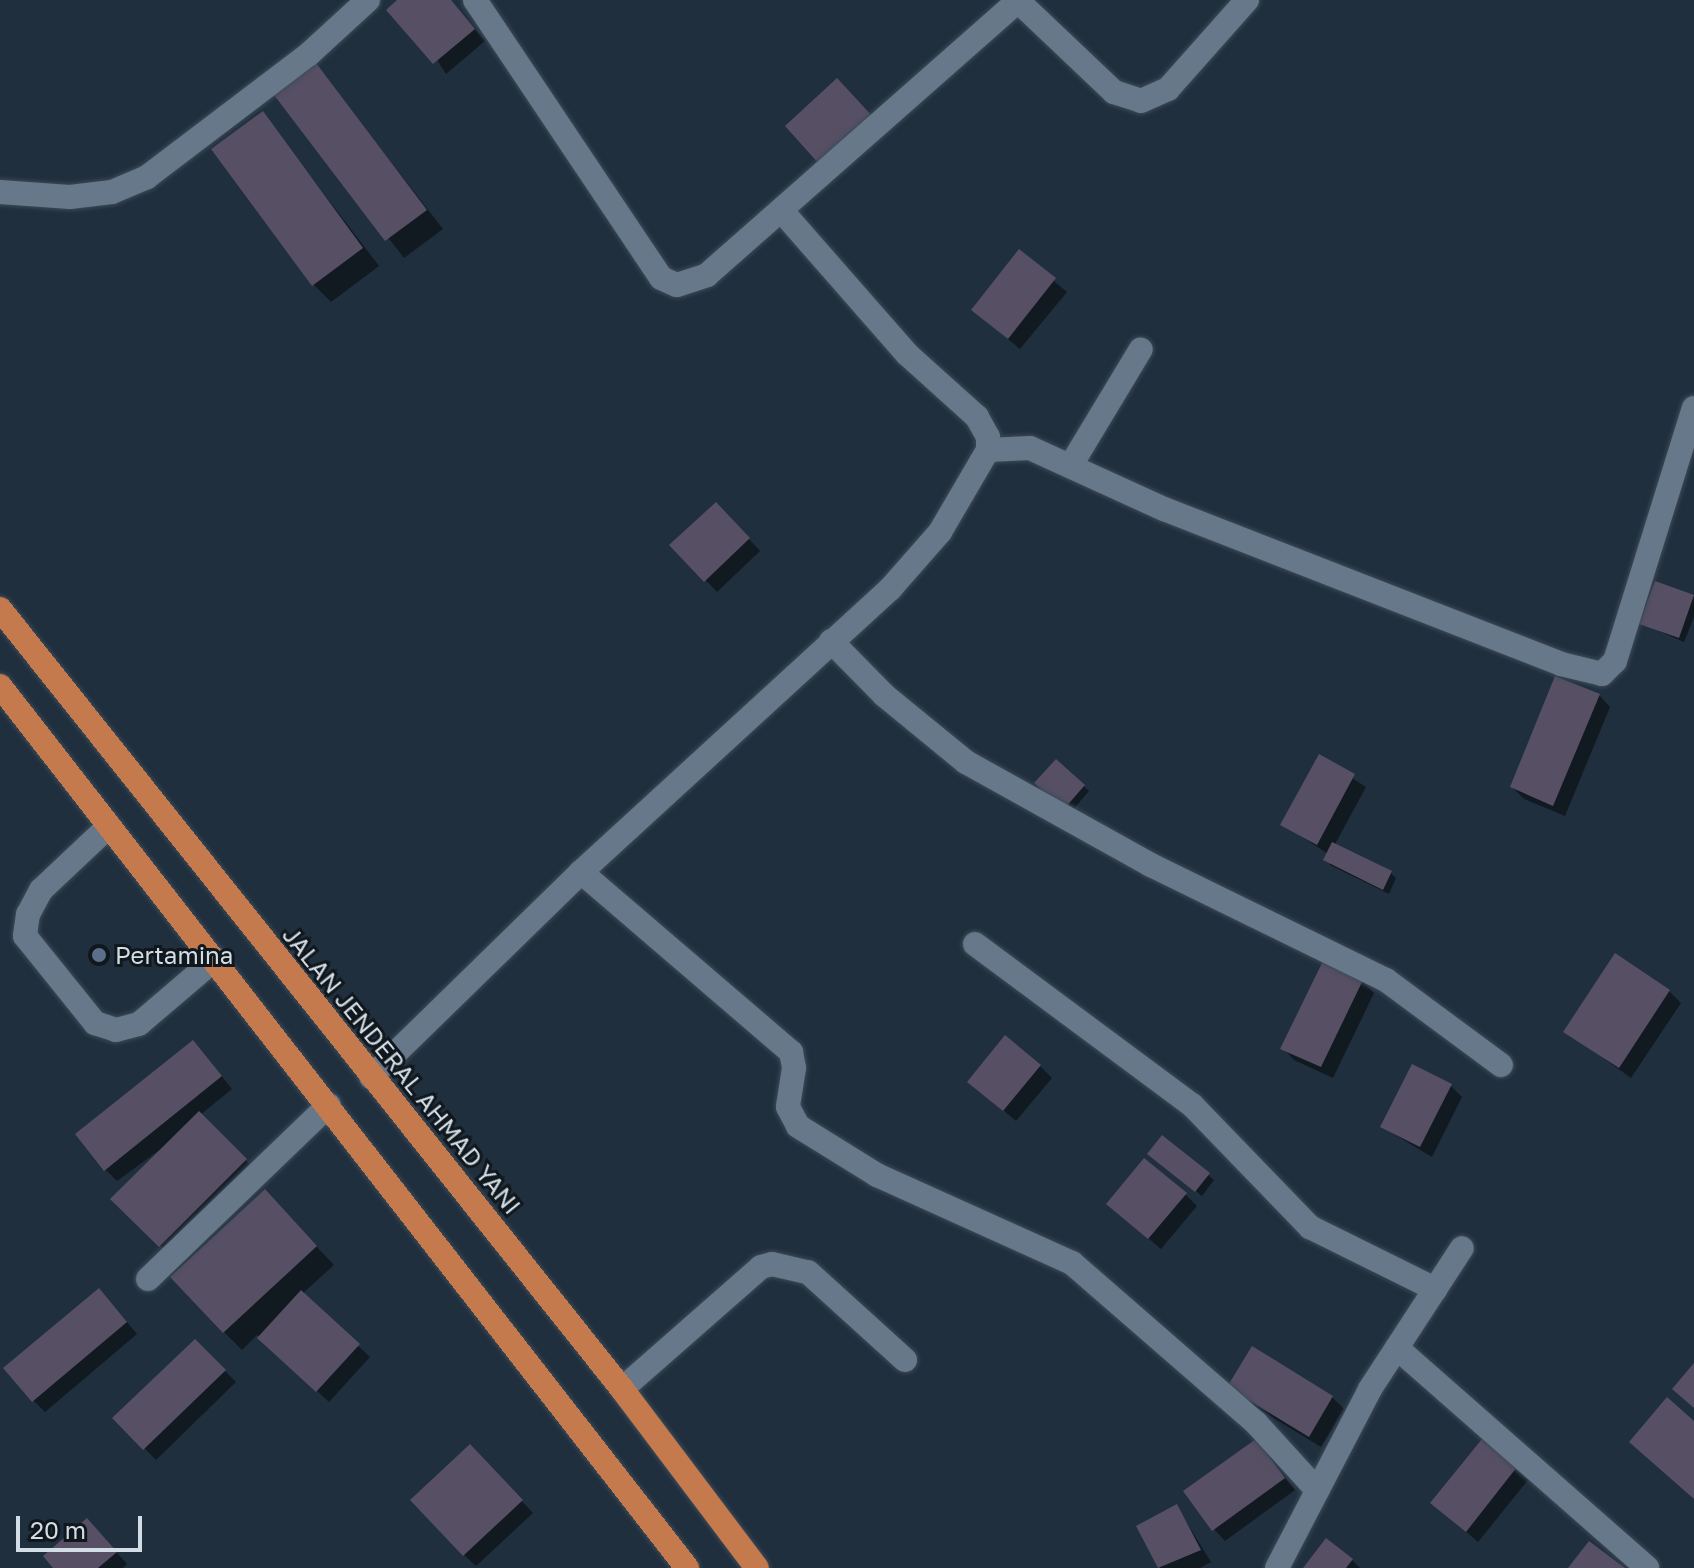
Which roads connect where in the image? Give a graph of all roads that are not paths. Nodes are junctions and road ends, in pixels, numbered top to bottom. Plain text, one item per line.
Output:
1 (368, 0) edge
2 (475, 0) edge
3 (1018, 0) edge
4 (1247, 0) edge
5 (0, 192) edge
6 (782, 211) junction
7 (1141, 349) dead end
8 (1694, 408) edge
9 (988, 450) junction
10 (1071, 465) junction
11 (0, 609) edge
12 (831, 641) junction
13 (0, 686) edge
14 (109, 826) junction
15 (581, 872) junction
16 (975, 944) dead end
17 (215, 959) junction
18 (1501, 1065) dead end
19 (371, 1077) junction
20 (329, 1105) junction
21 (1462, 1248) dead end
22 (148, 1279) dead end
23 (1435, 1289) junction
24 (1397, 1348) junction
25 (905, 1360) dead end
26 (622, 1389) junction
27 (1317, 1490) junction
28 (687, 1568) edge
29 (757, 1568) edge
30 (1277, 1568) edge
31 (1647, 1568) edge

1 - 5 street
2 - 6 street
3 - 4 street
3 - 6 street
6 - 9 street
7 - 10 street
8 - 10 street
9 - 10 street
9 - 12 street
11 - 19 highway, JALAN JENDERAL AHMAD YANI
12 - 15 street
12 - 18 street
13 - 14 highway
14 - 17 highway
14 - 17 street
15 - 19 street
15 - 27 street
16 - 23 street
17 - 20 highway
19 - 26 highway, JALAN JENDERAL AHMAD YANI
20 - 22 street
20 - 28 highway
21 - 23 street
23 - 24 street
24 - 27 street
24 - 31 street
25 - 26 street
26 - 29 highway, JALAN JENDERAL AHMAD YANI
27 - 30 street

